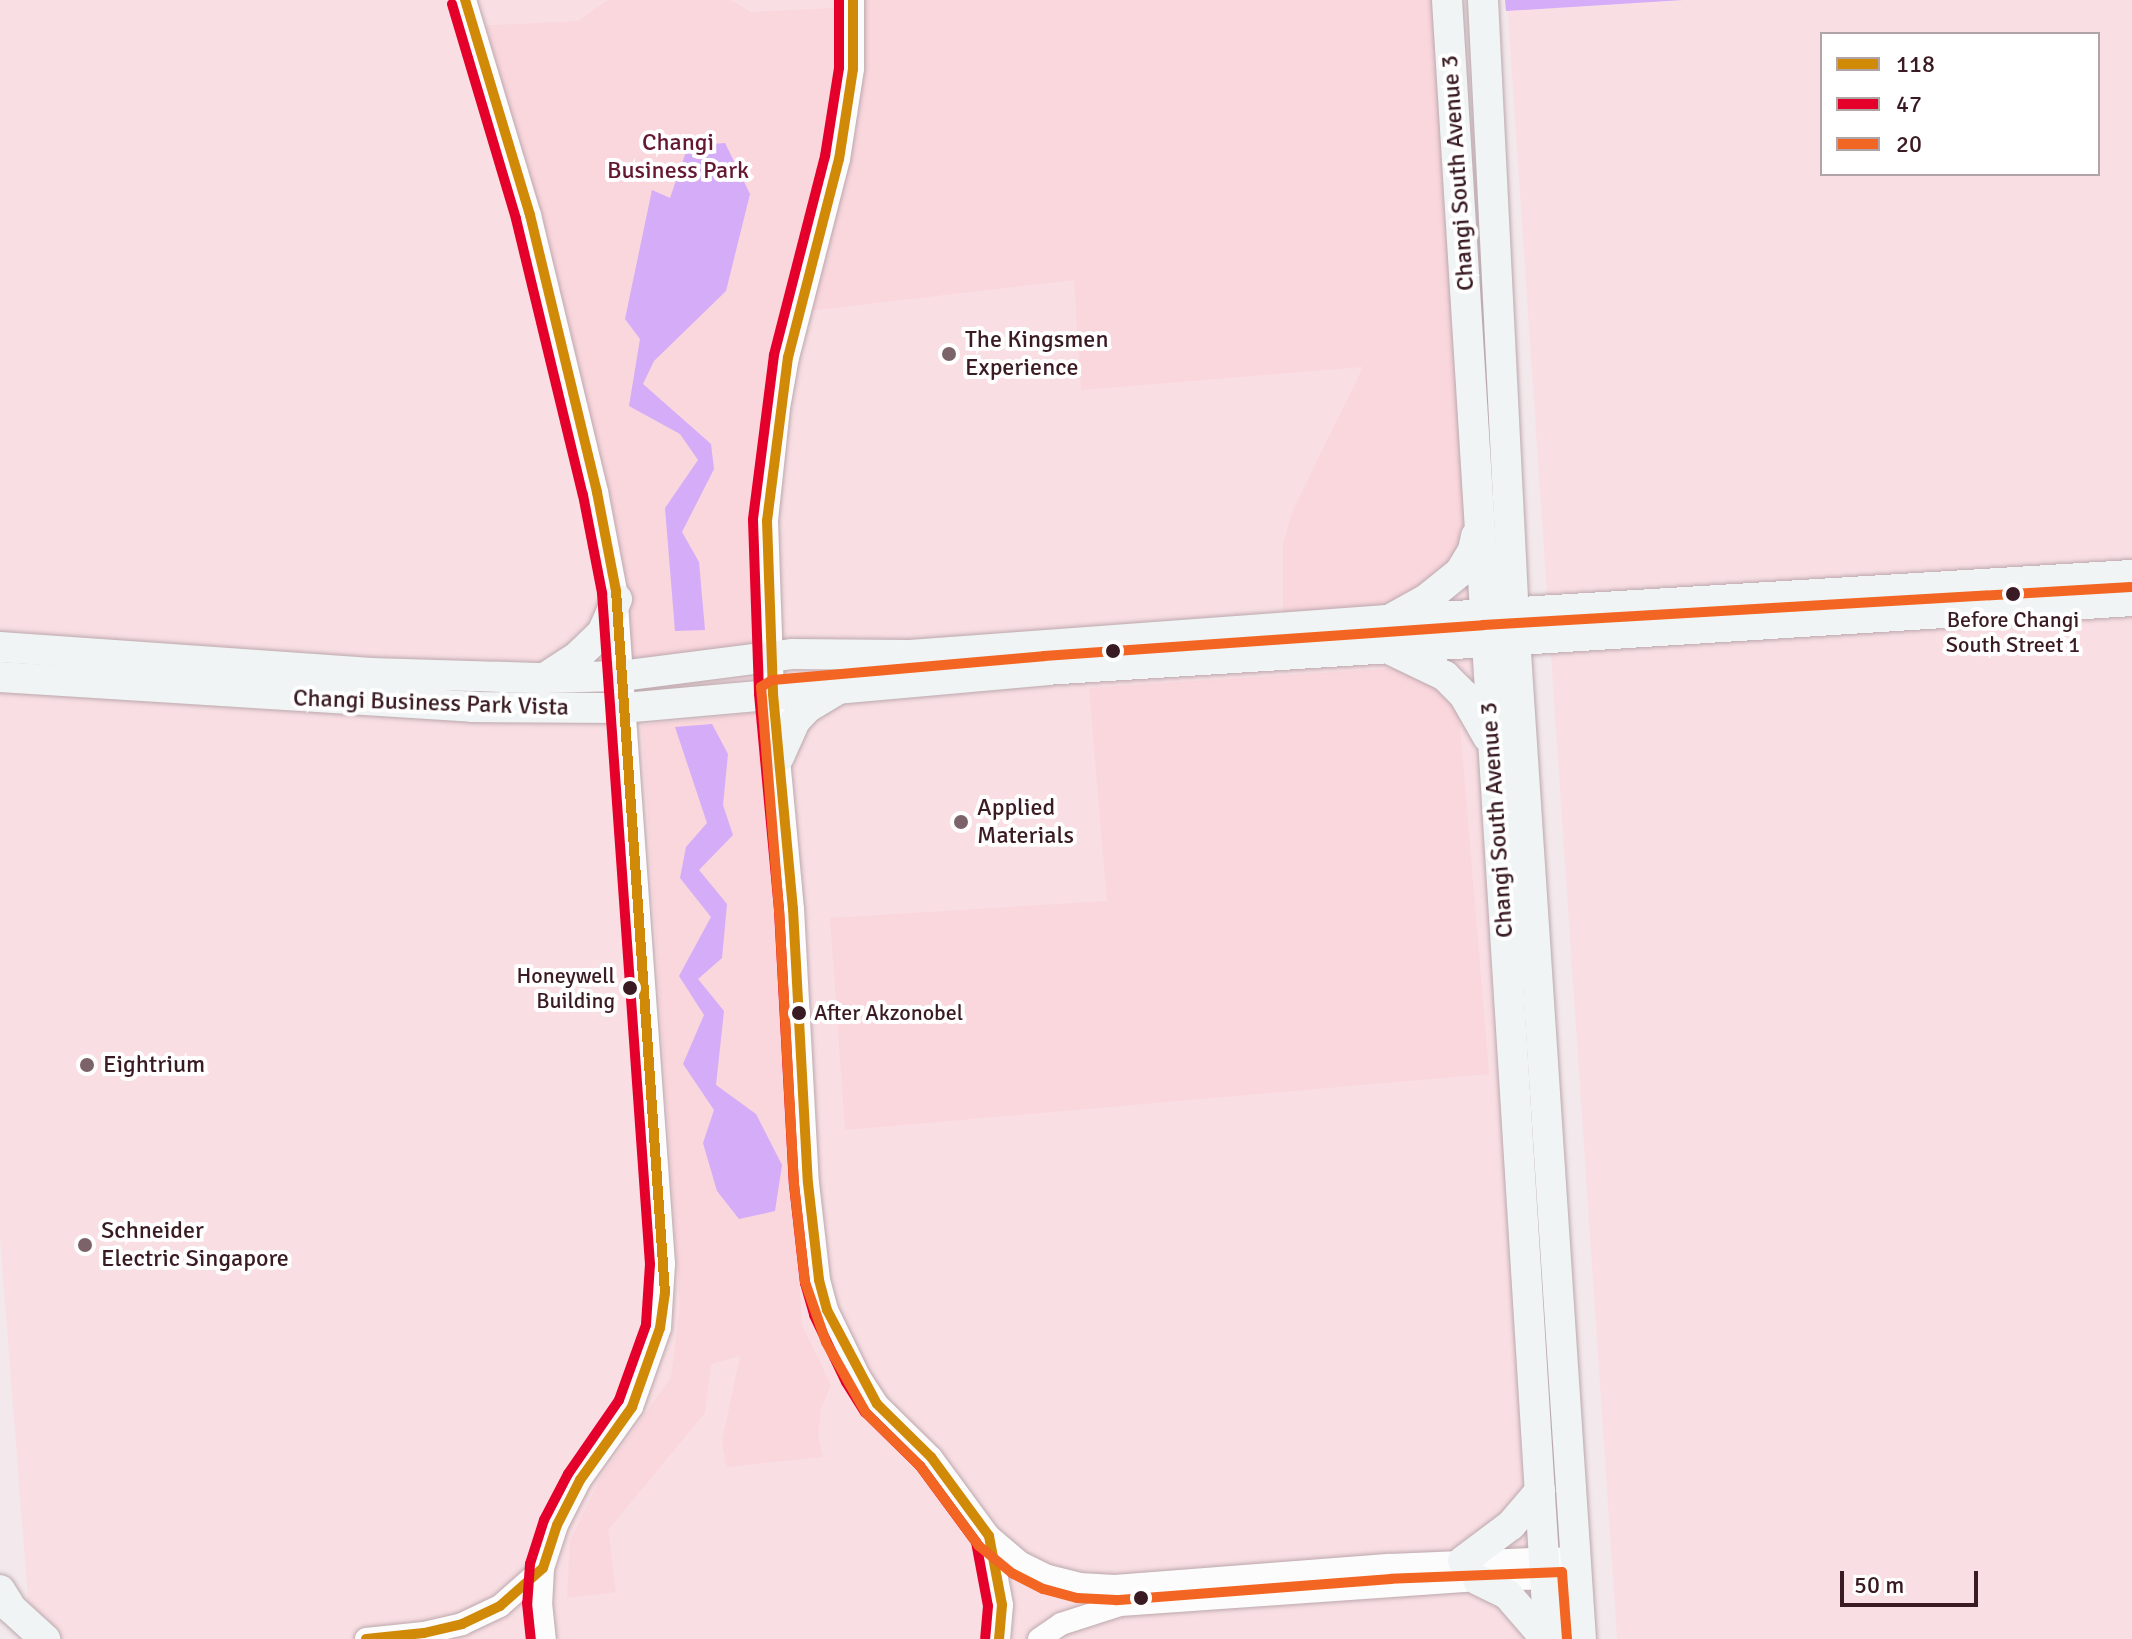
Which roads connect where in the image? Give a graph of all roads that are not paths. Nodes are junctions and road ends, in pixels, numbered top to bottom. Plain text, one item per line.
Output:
1 (465, 0) edge
2 (853, 0) edge
3 (1447, 0) edge
4 (1483, 0) edge
5 (1479, 519) junction
6 (2132, 575) edge
7 (617, 599) junction
8 (2132, 601) edge
9 (1514, 625) junction
10 (1484, 627) junction
11 (1385, 634) junction
12 (0, 647) edge
13 (771, 657) junction
14 (621, 676) junction
15 (3, 678) edge
16 (544, 678) junction
17 (841, 688) junction
18 (773, 694) junction
19 (623, 708) junction
20 (1493, 748) junction
21 (779, 757) junction
22 (1540, 1491) junction
23 (989, 1536) junction
24 (543, 1568) junction
25 (1543, 1568) junction
26 (1576, 1568) junction
27 (1470, 1570) junction
28 (0, 1590) edge
29 (45, 1639) edge
30 (366, 1639) edge
31 (545, 1639) edge
32 (999, 1639) edge
33 (1039, 1639) edge
34 (1547, 1639) edge
35 (1581, 1639) edge

1 - 7 street
2 - 13 street
3 - 5 main road, Changi South Avenue 3
4 - 9 main road, Changi South Avenue 3
5 - 10 main road, Changi South Avenue 3
5 - 11 main road
6 - 9 main road
7 - 14 street
7 - 16 main road
8 - 9 main road
9 - 10 main road, Changi Business Park Vista
9 - 26 main road, Changi South Avenue 3
10 - 11 main road, Changi Business Park Vista
10 - 20 main road, Changi South Avenue 3
11 - 13 main road, Changi Business Park Vista
11 - 17 main road, Changi Business Park Vista
11 - 20 main road
12 - 16 main road, Changi Business Park Vista
13 - 14 main road, Changi Business Park Vista
13 - 18 street
14 - 16 main road, Changi Business Park Vista
14 - 19 street
15 - 19 main road, Changi Business Park Vista
17 - 18 main road, Changi Business Park Vista
17 - 21 main road
18 - 19 main road, Changi Business Park Vista
18 - 21 street
19 - 24 street
20 - 22 main road, Changi South Avenue 3
21 - 23 street
22 - 25 main road, Changi South Avenue 3
22 - 27 main road
23 - 27 street
23 - 32 street
24 - 30 street
24 - 31 street
25 - 26 street
25 - 27 street
25 - 34 main road, Changi South Avenue 3
26 - 35 main road, Changi South Avenue 3
27 - 33 street
27 - 34 main road
28 - 29 main road

